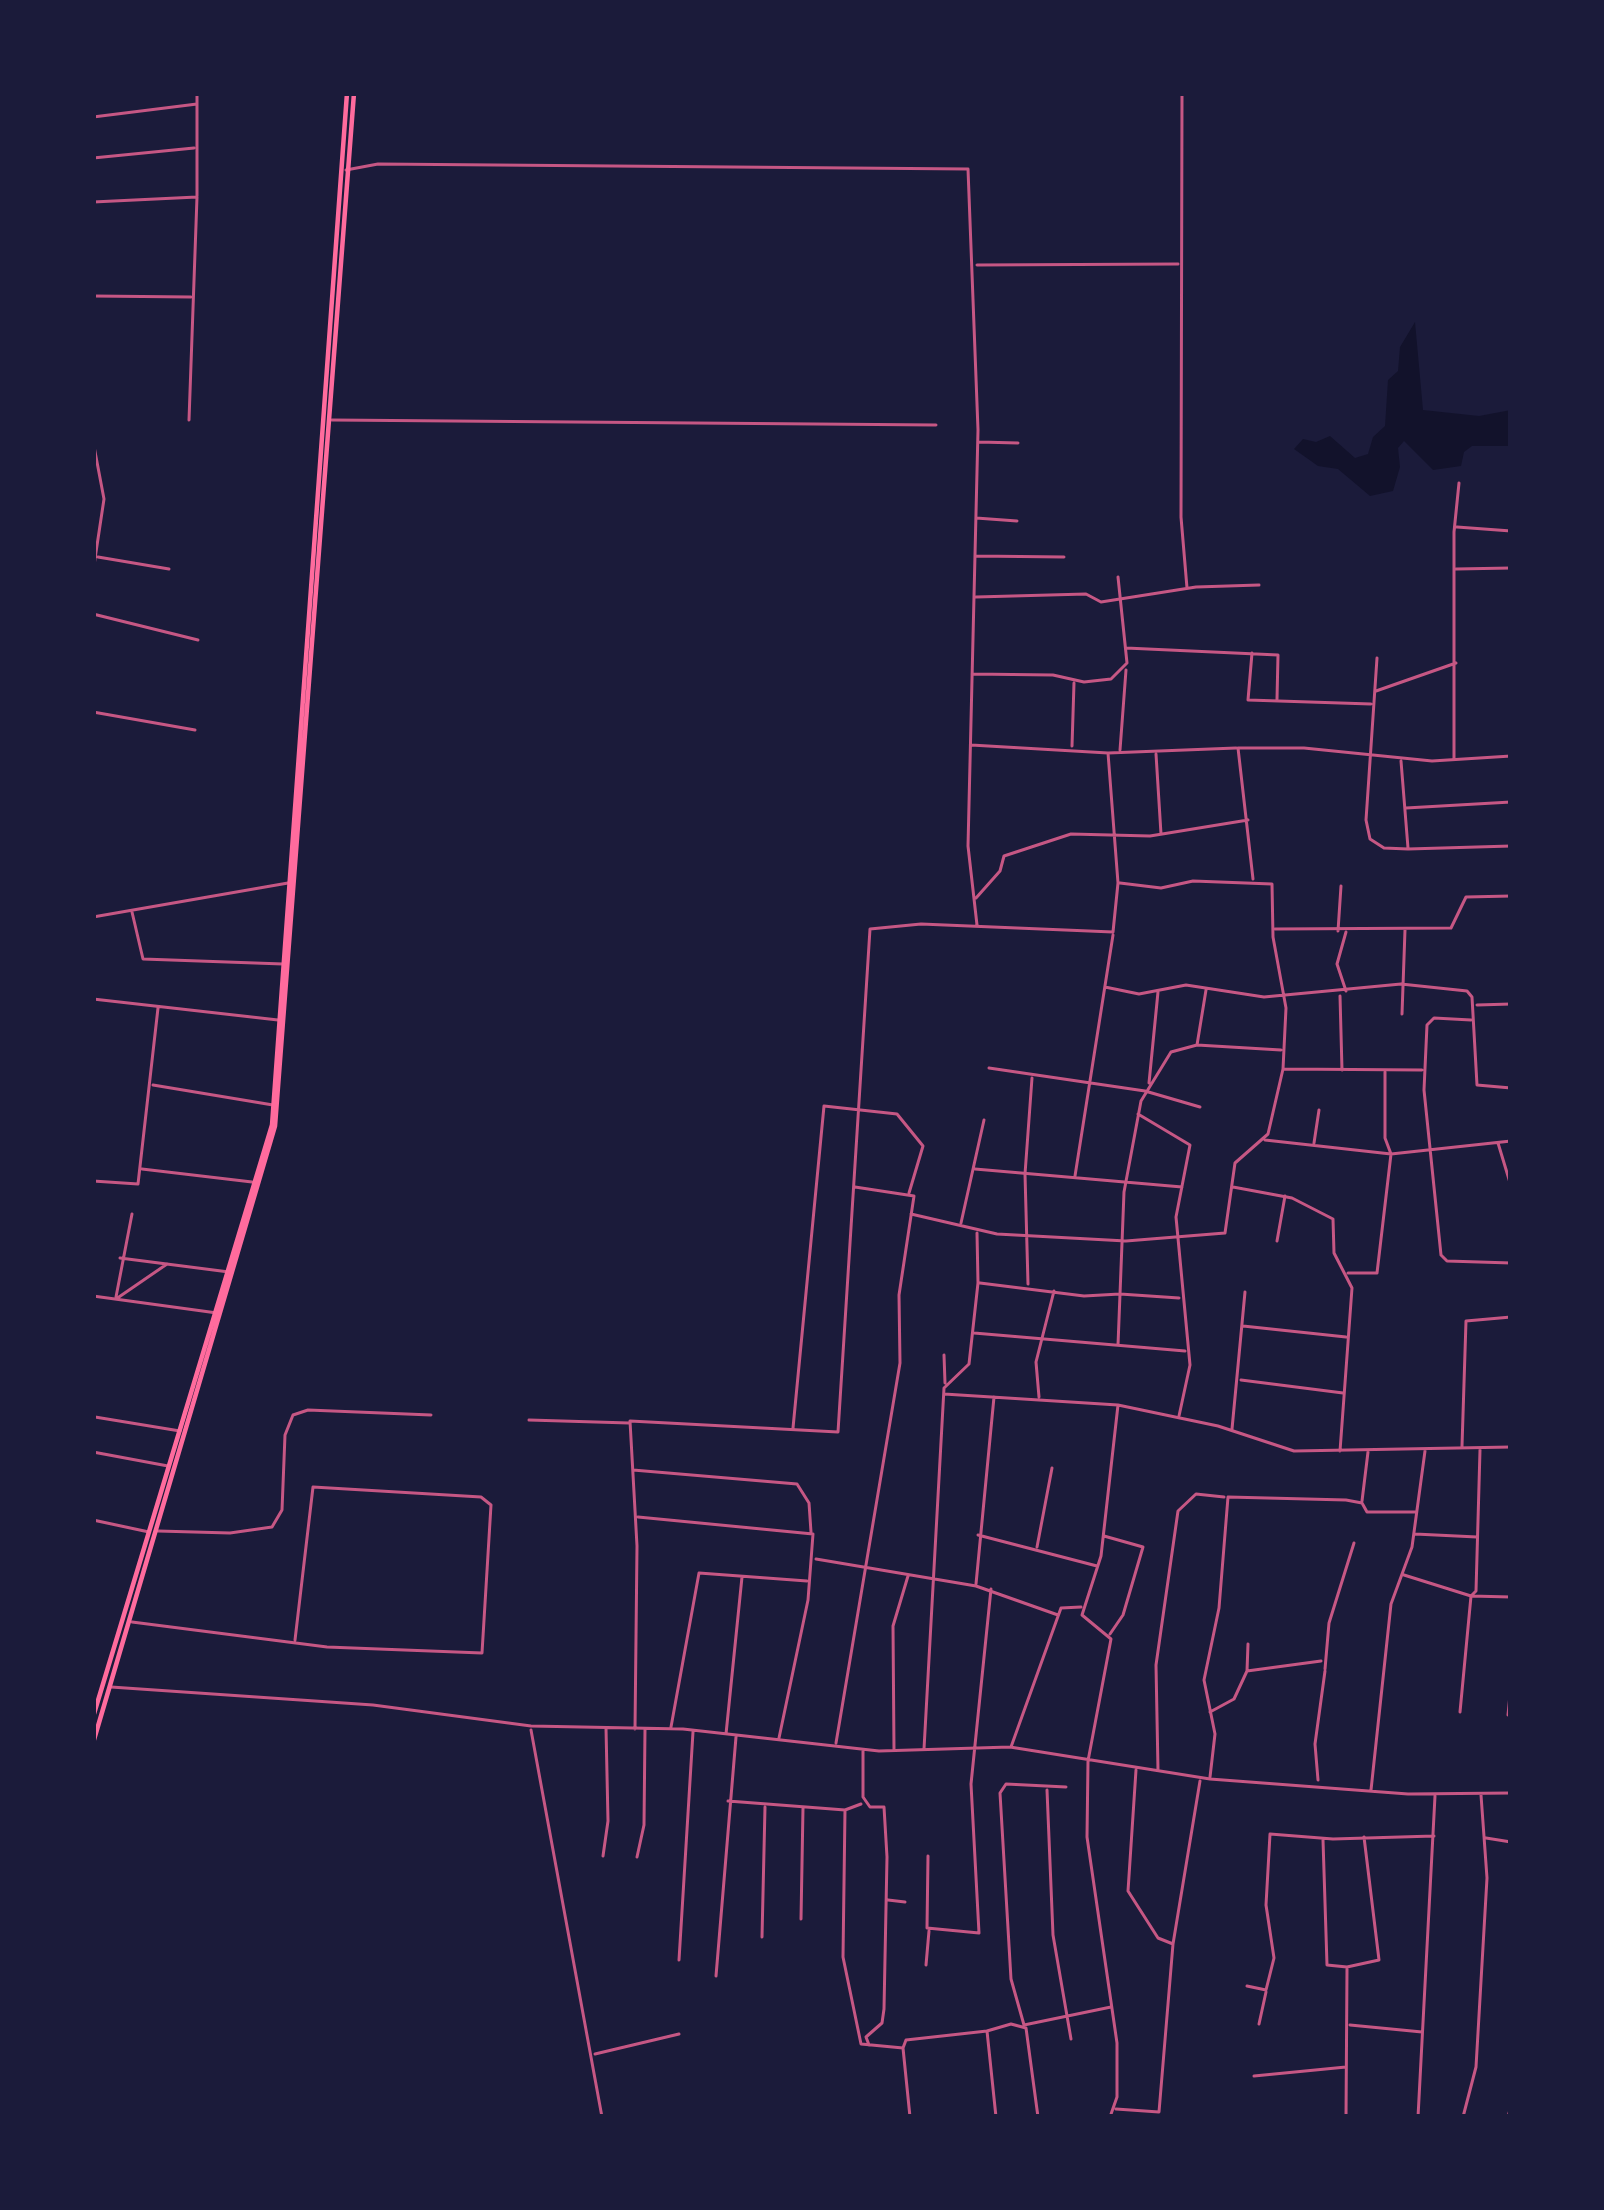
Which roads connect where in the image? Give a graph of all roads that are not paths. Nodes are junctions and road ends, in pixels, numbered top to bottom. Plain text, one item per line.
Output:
1 (196, 93) edge
2 (350, 93) edge
3 (1182, 93) edge
4 (196, 104) junction
5 (93, 117) edge
6 (196, 148) junction
7 (93, 158) edge
8 (346, 170) junction
9 (197, 197) junction
10 (93, 202) edge
11 (1181, 264) junction
12 (976, 265) junction
13 (93, 296) edge
14 (191, 297) junction
15 (189, 419) dead end
16 (324, 420) junction
17 (936, 425) dead end
18 (93, 442) edge
19 (977, 442) junction
20 (1018, 443) dead end
21 (1459, 483) dead end
22 (974, 518) junction
23 (1017, 521) dead end
24 (1456, 527) junction
25 (1511, 531) edge
26 (97, 556) junction
27 (974, 556) junction
28 (1064, 557) dead end
29 (1511, 568) edge
30 (169, 569) dead end
31 (1454, 569) junction
32 (93, 572) edge
33 (1118, 577) dead end
34 (1258, 585) dead end
35 (1187, 588) junction
36 (973, 597) junction
37 (1118, 598) junction
38 (93, 614) edge
39 (198, 640) dead end
40 (1125, 647) junction
41 (1252, 653) junction
42 (1376, 658) dead end
43 (1457, 662) junction
44 (1126, 666) junction
45 (970, 674) junction
46 (1074, 682) junction
47 (1374, 692) junction
48 (1276, 699) junction
49 (1372, 704) junction
50 (93, 712) edge
51 (195, 730) dead end
52 (968, 745) junction
53 (1238, 748) junction
54 (1072, 749) junction
55 (1120, 752) junction
56 (1156, 752) junction
57 (1108, 753) junction
58 (1511, 756) edge
59 (1370, 757) junction
60 (1401, 760) junction
61 (1454, 760) junction
62 (1511, 802) edge
63 (1406, 808) junction
64 (1250, 820) junction
65 (1161, 835) junction
66 (1114, 836) junction
67 (1511, 846) edge
68 (1408, 849) junction
69 (1253, 881) junction
70 (290, 882) junction
71 (1118, 883) junction
72 (1341, 886) dead end
73 (1511, 896) edge
74 (976, 898) junction
75 (131, 910) junction
76 (93, 917) edge
77 (977, 927) junction
78 (1405, 928) junction
79 (1274, 929) junction
80 (1347, 930) junction
81 (1338, 931) junction
82 (1113, 932) junction
83 (284, 964) junction
84 (1401, 984) junction
85 (1106, 987) junction
86 (1207, 988) junction
87 (1158, 989) junction
88 (1347, 992) junction
89 (1340, 994) junction
90 (1285, 997) junction
91 (93, 999) edge
92 (1511, 1004) edge
93 (1473, 1005) junction
94 (158, 1008) junction
95 (1402, 1015) dead end
96 (280, 1020) junction
97 (1474, 1020) junction
98 (1197, 1045) junction
99 (1283, 1051) junction
100 (989, 1068) dead end
101 (1283, 1070) junction
102 (1424, 1070) junction
103 (1342, 1071) junction
104 (1385, 1072) junction
105 (1032, 1076) junction
106 (151, 1085) junction
107 (1150, 1085) junction
108 (1091, 1086) junction
109 (1511, 1088) edge
110 (1145, 1091) junction
111 (274, 1105) junction
112 (858, 1106) junction
113 (1200, 1107) dead end
114 (1319, 1110) dead end
115 (1138, 1114) junction
116 (984, 1120) dead end
117 (1263, 1140) junction
118 (1497, 1141) junction
119 (1511, 1141) edge
120 (1314, 1145) junction
121 (1429, 1149) junction
122 (1391, 1154) junction
123 (140, 1168) junction
124 (975, 1169) junction
125 (1025, 1174) junction
126 (1075, 1176) junction
127 (93, 1181) edge
128 (1126, 1182) junction
129 (256, 1183) junction
130 (1511, 1186) edge
131 (853, 1187) junction
132 (1182, 1187) junction
133 (1231, 1187) junction
134 (909, 1192) junction
135 (1286, 1196) junction
136 (132, 1214) dead end
137 (911, 1214) junction
138 (960, 1225) junction
139 (976, 1232) junction
140 (1028, 1234) junction
141 (1177, 1237) junction
142 (1126, 1240) junction
143 (1276, 1241) dead end
144 (120, 1258) junction
145 (168, 1263) junction
146 (1511, 1263) edge
147 (230, 1272) junction
148 (1348, 1273) junction
149 (978, 1283) junction
150 (1028, 1286) junction
151 (1054, 1291) junction
152 (1245, 1292) dead end
153 (1120, 1294) junction
154 (93, 1296) edge
155 (1180, 1298) junction
156 (116, 1299) junction
157 (218, 1313) junction
158 (1511, 1317) edge
159 (1243, 1326) junction
160 (971, 1332) junction
161 (1348, 1338) junction
162 (1044, 1340) junction
163 (1118, 1348) junction
164 (1186, 1351) junction
165 (944, 1355) dead end
166 (1241, 1380) junction
167 (945, 1385) junction
168 (1345, 1393) junction
169 (944, 1394) junction
170 (994, 1395) junction
171 (1039, 1399) junction
172 (1118, 1405) junction
173 (431, 1415) dead end
174 (95, 1417) edge
175 (1179, 1418) junction
176 (529, 1420) dead end
177 (629, 1424) junction
178 (793, 1430) junction
179 (1232, 1430) junction
180 (182, 1431) junction
181 (1511, 1447) edge
182 (1462, 1448) junction
183 (1425, 1449) junction
184 (1480, 1450) dead end
185 (93, 1452) edge
186 (1368, 1452) junction
187 (1340, 1453) junction
188 (170, 1467) junction
189 (1052, 1468) dead end
190 (631, 1470) junction
191 (1228, 1498) junction
192 (1362, 1503) junction
193 (1416, 1512) junction
194 (636, 1516) junction
195 (93, 1520) edge
196 (155, 1532) junction
197 (811, 1533) junction
198 (1413, 1534) junction
199 (978, 1535) junction
200 (1104, 1535) junction
201 (1480, 1537) junction
202 (1354, 1543) dead end
203 (1036, 1549) junction
204 (814, 1559) junction
205 (1098, 1567) junction
206 (865, 1568) junction
207 (908, 1574) junction
208 (742, 1575) junction
209 (1402, 1575) junction
210 (937, 1578) junction
211 (810, 1582) junction
212 (976, 1586) junction
213 (991, 1589) junction
214 (1471, 1596) junction
215 (1511, 1597) edge
216 (1083, 1607) junction
217 (1058, 1615) junction
218 (129, 1622) junction
219 (1109, 1636) junction
220 (296, 1640) junction
221 (1248, 1644) dead end
222 (1323, 1661) junction
223 (1247, 1671) junction
224 (1511, 1685) edge
225 (106, 1686) junction
226 (95, 1705) edge
227 (1208, 1712) junction
228 (1460, 1712) dead end
229 (1508, 1714) dead end
230 (93, 1717) edge
231 (531, 1726) junction
232 (606, 1728) junction
233 (635, 1729) junction
234 (645, 1729) junction
235 (671, 1729) junction
236 (693, 1731) junction
237 (725, 1735) junction
238 (736, 1736) junction
239 (779, 1738) junction
240 (93, 1743) edge
241 (973, 1746) junction
242 (836, 1747) junction
243 (1010, 1748) junction
244 (863, 1749) junction
245 (924, 1750) junction
246 (894, 1751) junction
247 (1088, 1762) junction
248 (1136, 1768) junction
249 (1157, 1772) junction
250 (1200, 1778) junction
251 (1210, 1779) junction
252 (1318, 1784) junction
253 (1066, 1787) dead end
254 (1047, 1788) junction
255 (1371, 1790) junction
256 (1480, 1793) junction
257 (1511, 1793) edge
258 (1435, 1795) junction
259 (727, 1801) junction
260 (865, 1803) junction
261 (765, 1804) junction
262 (803, 1806) junction
263 (845, 1810) junction
264 (1364, 1836) junction
265 (1434, 1836) junction
266 (1323, 1838) junction
267 (1484, 1838) junction
268 (1511, 1842) edge
269 (602, 1856) dead end
270 (928, 1856) dead end
271 (637, 1857) dead end
272 (886, 1900) junction
273 (905, 1902) dead end
274 (801, 1919) dead end
275 (929, 1931) junction
276 (762, 1937) dead end
277 (1173, 1944) junction
278 (679, 1960) dead end
279 (926, 1965) dead end
280 (1347, 1967) junction
281 (716, 1976) dead end
282 (1247, 1986) dead end
283 (1266, 1990) junction
284 (1112, 2007) junction
285 (1065, 2014) junction
286 (1259, 2024) dead end
287 (1024, 2025) junction
288 (1349, 2027) junction
289 (988, 2031) junction
290 (1425, 2032) junction
291 (679, 2034) dead end
292 (1071, 2039) dead end
293 (869, 2045) junction
294 (903, 2048) junction
295 (593, 2055) junction
296 (1346, 2067) junction
297 (1254, 2076) dead end
298 (1511, 2106) edge
299 (1114, 2109) junction
300 (602, 2117) edge
301 (910, 2117) edge
302 (996, 2117) edge
303 (1038, 2117) edge
304 (1110, 2117) edge
305 (1346, 2117) edge
306 (1418, 2117) edge
307 (1463, 2117) edge
308 (1508, 2117) edge

1 - 4 street
2 - 8 main road
2 - 16 main road
3 - 11 street
4 - 5 street
4 - 6 street
6 - 7 street
6 - 9 street
8 - 12 street
8 - 16 main road
9 - 10 street
9 - 14 street
11 - 12 street
11 - 35 street
12 - 19 street
13 - 14 street
14 - 15 street
16 - 17 street
16 - 70 main road
16 - 196 main road
18 - 26 street
19 - 20 street
19 - 22 street
21 - 24 street
22 - 23 street
22 - 27 street
24 - 25 street
24 - 31 street
26 - 30 street
26 - 32 street
27 - 28 street
27 - 36 street
29 - 31 street
31 - 43 street
33 - 37 street
34 - 35 street
35 - 37 street
36 - 37 street
36 - 45 street
37 - 40 street
38 - 39 street
40 - 41 street
40 - 44 street
41 - 48 street
41 - 48 street
42 - 47 street
43 - 47 street
43 - 61 street
44 - 46 street
44 - 55 street
45 - 46 street
45 - 52 street
46 - 54 street
47 - 49 street
48 - 49 street
49 - 59 street
50 - 51 street
52 - 54 street
52 - 74 street
53 - 56 street
53 - 59 street
53 - 64 street
54 - 57 street
55 - 56 street
55 - 57 street
56 - 65 street
57 - 66 street
58 - 61 street
59 - 60 street
59 - 68 street
60 - 61 street
60 - 63 street
62 - 63 street
63 - 68 street
64 - 65 street
64 - 69 street
65 - 66 street
66 - 71 street
66 - 74 street
67 - 68 street
69 - 71 street
69 - 79 street
70 - 75 street
70 - 83 main road
71 - 82 street
72 - 81 street
73 - 78 street
74 - 77 street
75 - 76 street
75 - 83 street
77 - 82 street
77 - 112 street
78 - 80 street
78 - 84 street
79 - 81 street
79 - 90 street
80 - 81 street
80 - 88 street
82 - 85 street
83 - 96 main road
84 - 88 street
84 - 93 street
84 - 95 street
85 - 87 street
85 - 108 street
86 - 87 street
86 - 90 street
86 - 98 street
87 - 107 street
88 - 89 street
89 - 90 street
89 - 103 street
90 - 99 street
91 - 94 street
92 - 93 street
93 - 97 street
94 - 96 street
94 - 106 street
96 - 111 main road
97 - 102 street
97 - 109 street
98 - 99 street
98 - 107 street
99 - 101 street
100 - 105 street
101 - 103 street
101 - 117 street
102 - 104 street
102 - 121 street
103 - 104 street
104 - 122 street
105 - 108 street
105 - 125 street
106 - 111 street
106 - 123 street
107 - 110 street
108 - 110 street
108 - 126 street
110 - 113 street
110 - 115 street
111 - 129 main road
112 - 131 street
112 - 134 street
112 - 178 street
114 - 120 street
115 - 128 street
115 - 132 street
116 - 124 street
117 - 120 street
117 - 133 street
118 - 119 street
118 - 121 street
118 - 130 street
120 - 122 street
121 - 122 street
121 - 146 street
122 - 148 street
123 - 127 street
123 - 129 street
124 - 125 street
124 - 138 street
125 - 126 street
125 - 140 street
126 - 128 street
128 - 132 street
128 - 142 street
129 - 147 main road
131 - 134 street
131 - 178 street
132 - 141 street
133 - 135 street
133 - 141 street
134 - 137 street
135 - 143 street
135 - 148 street
136 - 144 street
137 - 138 street
137 - 206 street
138 - 139 street
139 - 140 street
139 - 149 street
140 - 142 street
140 - 150 street
141 - 142 street
141 - 155 street
142 - 153 street
144 - 145 street
144 - 156 street
145 - 147 street
145 - 156 street
147 - 157 main road
148 - 161 street
149 - 150 street
149 - 160 street
150 - 151 street
151 - 153 street
151 - 162 street
152 - 159 street
153 - 155 street
153 - 163 street
154 - 156 street
155 - 164 street
156 - 157 street
157 - 180 main road
158 - 182 street
159 - 161 street
159 - 166 street
160 - 162 street
160 - 167 street
161 - 168 street
162 - 163 street
162 - 171 street
163 - 164 street
164 - 175 street
165 - 167 street
166 - 168 street
166 - 179 street
167 - 169 street
168 - 187 street
169 - 170 street
169 - 210 street
170 - 171 street
170 - 199 street
171 - 172 street
172 - 175 street
172 - 200 street
173 - 196 street
174 - 180 street
175 - 179 street
176 - 177 street
177 - 178 street
177 - 190 street
179 - 187 street
180 - 188 main road
181 - 182 street
182 - 183 street
183 - 186 street
183 - 193 street
184 - 201 street
185 - 188 street
186 - 187 street
186 - 192 street
188 - 196 main road
189 - 203 street
190 - 194 street
190 - 197 street
191 - 192 street
191 - 227 street
191 - 249 street
192 - 193 street
193 - 198 street
194 - 197 street
194 - 233 street
195 - 196 street
196 - 218 main road
196 - 225 main road
197 - 204 street
198 - 201 street
198 - 209 street
199 - 203 street
199 - 212 street
200 - 205 street
200 - 219 street
201 - 214 street
202 - 222 street
203 - 205 street
204 - 206 street
204 - 211 street
205 - 216 street
206 - 207 street
206 - 242 street
207 - 210 street
207 - 246 street
208 - 211 street
208 - 235 street
208 - 237 street
209 - 214 street
209 - 255 street
210 - 212 street
210 - 245 street
211 - 239 street
212 - 213 street
213 - 217 street
213 - 241 street
214 - 215 street
214 - 228 street
216 - 217 street
216 - 219 street
217 - 243 street
218 - 220 street
218 - 225 main road
219 - 247 street
220 - 220 street
221 - 223 street
222 - 223 street
222 - 252 street
223 - 227 street
224 - 229 street
225 - 226 main road
225 - 231 street
225 - 240 main road
226 - 230 main road
227 - 251 street
231 - 232 street
231 - 295 street
232 - 233 street
232 - 269 street
233 - 234 street
234 - 235 street
234 - 271 street
235 - 236 street
236 - 237 street
236 - 278 street
237 - 238 street
238 - 239 street
238 - 259 street
239 - 242 street
241 - 243 street
241 - 245 street
241 - 275 street
242 - 244 street
243 - 247 street
244 - 246 street
244 - 260 street
245 - 246 street
247 - 248 street
247 - 284 street
248 - 249 street
248 - 277 street
249 - 250 street
250 - 251 street
250 - 277 street
251 - 252 street
252 - 255 street
253 - 254 street
254 - 285 street
254 - 287 street
255 - 258 street
256 - 257 street
256 - 258 street
256 - 267 street
258 - 265 street
259 - 261 street
259 - 281 street
260 - 263 street
260 - 272 street
261 - 262 street
261 - 276 street
262 - 263 street
262 - 274 street
263 - 293 street
264 - 265 street
264 - 266 street
264 - 280 street
265 - 290 street
266 - 280 street
266 - 283 street
267 - 268 street
267 - 307 street
270 - 275 street
272 - 273 street
272 - 293 street
275 - 279 street
277 - 299 street
280 - 288 street
282 - 283 street
283 - 286 street
284 - 285 street
284 - 299 street
285 - 287 street
285 - 292 street
287 - 289 street
287 - 303 street
288 - 290 street
288 - 296 street
289 - 294 street
289 - 302 street
290 - 306 street
291 - 295 street
293 - 294 street
294 - 301 street
295 - 300 street
296 - 297 street
296 - 305 street
298 - 308 street
299 - 304 street

